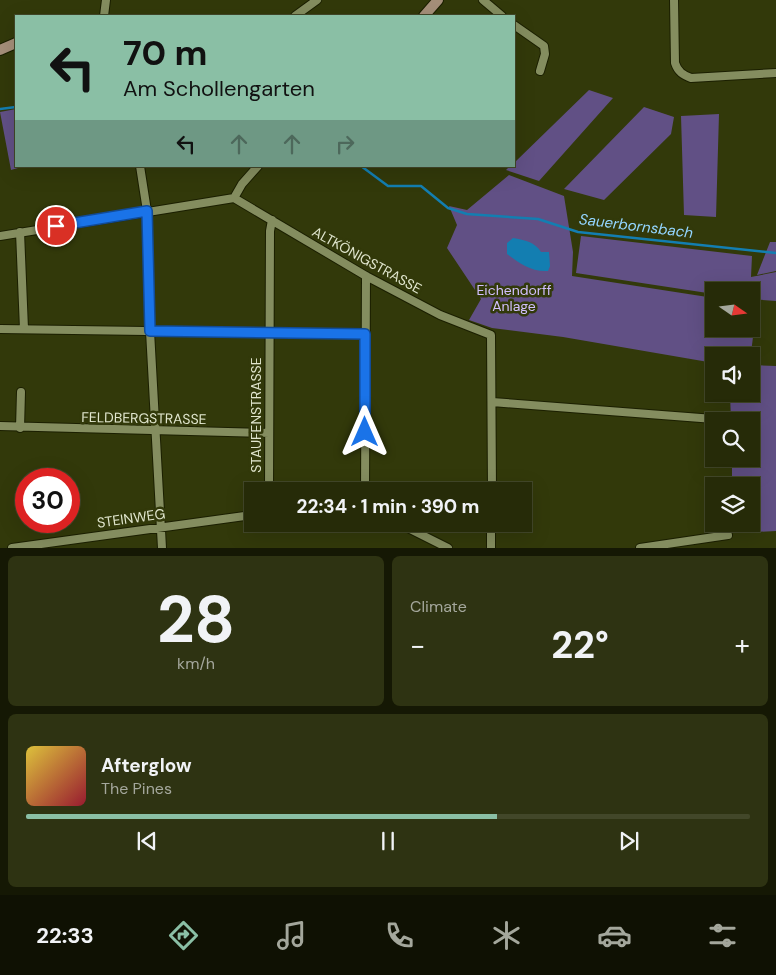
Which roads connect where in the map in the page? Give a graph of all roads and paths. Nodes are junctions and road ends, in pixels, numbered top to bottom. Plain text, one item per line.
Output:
1 (106, 0) edge
2 (317, 0) edge
3 (438, 0) edge
4 (483, 0) edge
5 (674, 0) edge
6 (104, 15) edge
7 (296, 15) edge
8 (425, 15) edge
9 (501, 15) edge
10 (515, 25) edge
11 (15, 43) edge
12 (0, 50) edge
13 (540, 71) dead end
14 (776, 73) edge
15 (140, 167) edge
16 (257, 167) edge
17 (234, 198) junction
18 (147, 211) junction
19 (272, 220) junction
20 (20, 232) junction
21 (0, 236) edge
22 (366, 276) junction
23 (0, 328) edge
24 (24, 329) junction
25 (150, 331) junction
26 (268, 333) junction
27 (365, 334) junction
28 (21, 392) dead end
29 (492, 402) junction
30 (705, 418) edge
31 (0, 426) edge
32 (20, 428) junction
33 (155, 431) junction
34 (268, 433) junction
35 (269, 482) edge
36 (365, 482) edge
37 (492, 482) edge
38 (244, 516) edge
39 (161, 526) junction
40 (416, 532) edge
41 (492, 532) edge
42 (728, 535) dead end
43 (12, 548) edge
44 (162, 548) edge
45 (448, 548) edge
46 (491, 548) edge
47 (640, 548) edge

1 - 6 street
2 - 7 street
3 - 8 street
4 - 9 street
5 - 14 street
10 - 13 street
11 - 12 street
15 - 18 street
16 - 17 street
17 - 18 street
17 - 19 street, ALTKÖNIGSTRASSE
18 - 20 street
18 - 25 street
19 - 22 street, ALTKÖNIGSTRASSE
19 - 26 street, STAUFENSTRASSE
20 - 21 street
20 - 24 street
22 - 27 street
22 - 29 street, ALTKÖNIGSTRASSE
23 - 24 street
24 - 25 street
25 - 26 street
25 - 33 street
26 - 27 street
26 - 34 street, STAUFENSTRASSE
27 - 36 street
28 - 32 street
29 - 30 street
29 - 37 street
31 - 32 street, FELDBERGSTRASSE
32 - 33 street, FELDBERGSTRASSE
33 - 34 street, FELDBERGSTRASSE
33 - 39 street
34 - 35 street, STAUFENSTRASSE
38 - 39 street, STEINWEG
39 - 43 street, STEINWEG
39 - 44 street
40 - 45 street
41 - 46 street
42 - 47 street

